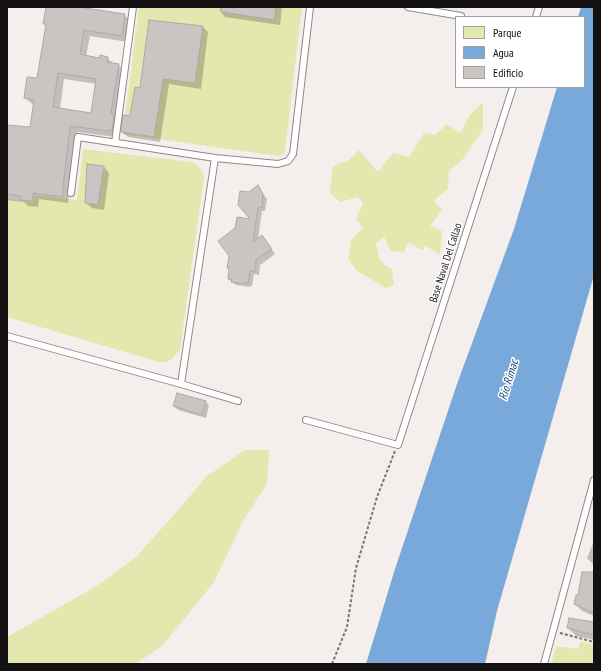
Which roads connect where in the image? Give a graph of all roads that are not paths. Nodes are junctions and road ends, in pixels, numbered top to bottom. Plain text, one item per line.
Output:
1 (133, 7) edge
2 (310, 7) edge
3 (408, 7) edge
4 (461, 16) edge
5 (513, 88) edge
6 (116, 143) junction
7 (215, 158) junction
8 (71, 193) dead end
9 (7, 336) edge
10 (181, 384) junction
11 (238, 401) dead end
12 (306, 420) dead end
13 (594, 480) edge
14 (544, 664) edge

1 - 6 lane
2 - 7 lane
3 - 4 lane
5 - 12 lane, Base Naval Del Callao
6 - 7 lane
6 - 8 lane
7 - 10 lane
9 - 10 lane
10 - 11 lane
13 - 14 lane

